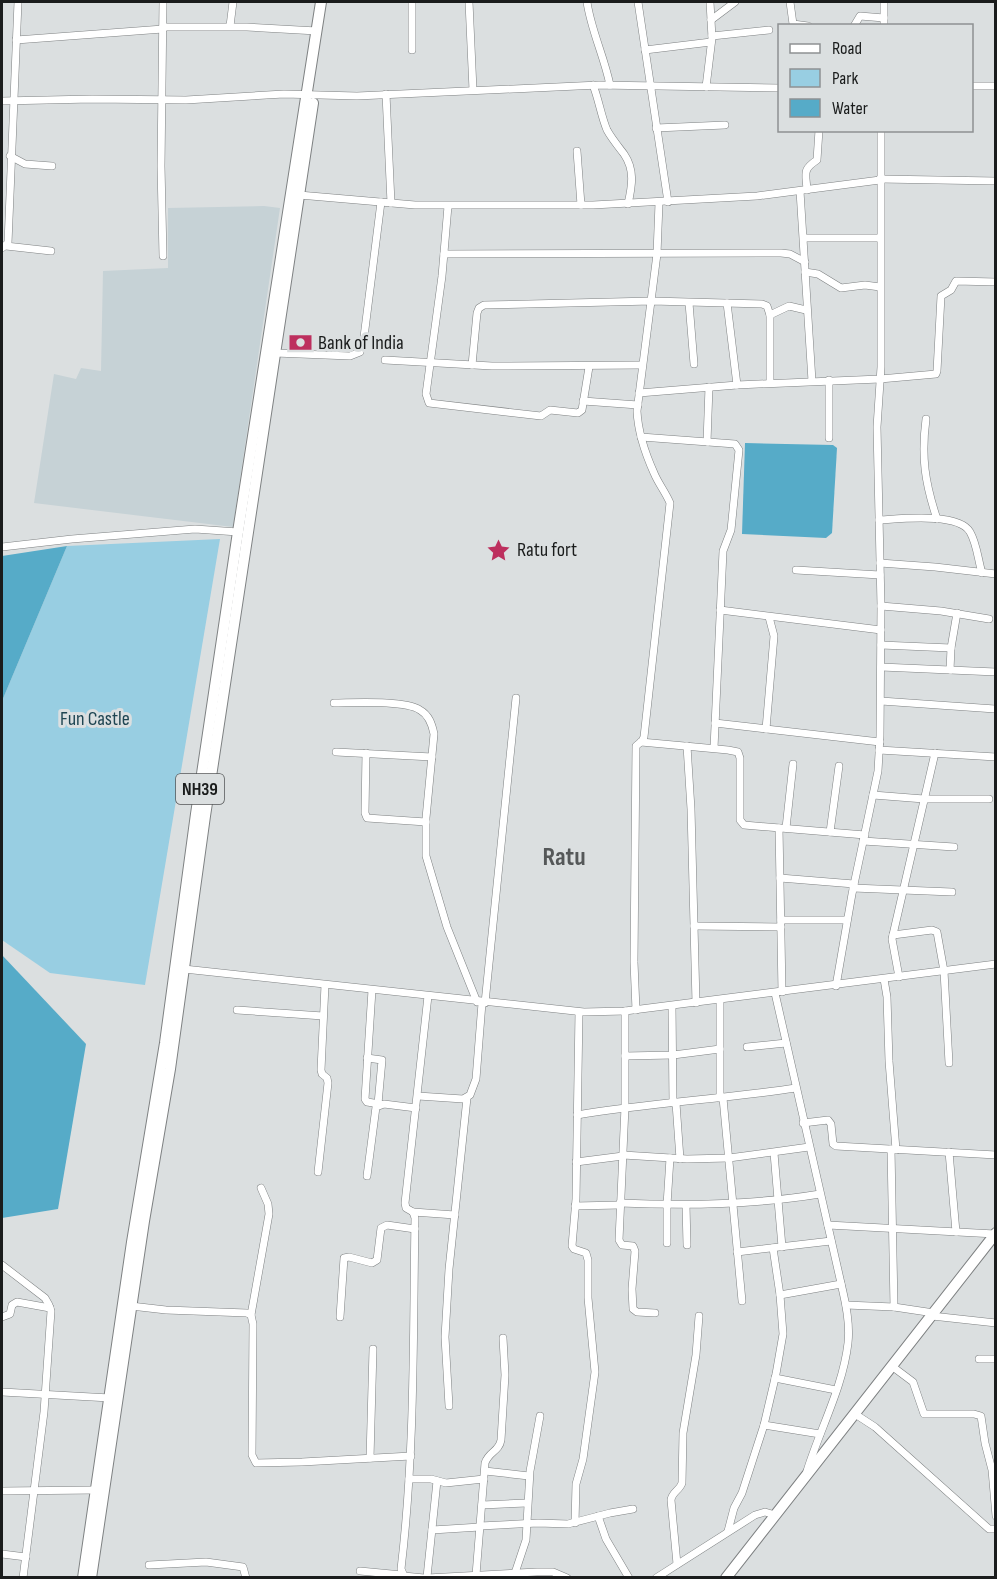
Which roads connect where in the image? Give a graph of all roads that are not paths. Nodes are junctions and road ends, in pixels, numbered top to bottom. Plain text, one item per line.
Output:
1 (18, 2) edge
2 (163, 2) edge
3 (233, 2) edge
4 (321, 2) edge
5 (329, 2) edge
6 (412, 2) edge
7 (469, 2) edge
8 (587, 2) edge
9 (638, 2) edge
10 (710, 2) edge
11 (735, 2) edge
12 (790, 2) edge
13 (884, 2) edge
14 (711, 20) junction
15 (884, 22) edge
16 (794, 24) edge
17 (855, 24) edge
18 (230, 26) junction
19 (163, 28) junction
20 (769, 30) dead end
21 (317, 31) junction
22 (711, 39) junction
23 (16, 40) junction
24 (412, 50) dead end
25 (645, 50) junction
26 (593, 85) junction
27 (610, 85) junction
28 (650, 85) junction
29 (973, 86) edge
30 (996, 86) edge
31 (706, 87) junction
32 (778, 88) edge
33 (473, 90) junction
34 (386, 94) junction
35 (310, 95) junction
36 (14, 100) junction
37 (161, 100) junction
38 (2, 101) edge
39 (725, 125) dead end
40 (656, 128) junction
41 (819, 132) edge
42 (881, 132) edge
43 (576, 151) dead end
44 (10, 156) junction
45 (52, 166) dead end
46 (880, 180) junction
47 (996, 181) edge
48 (5, 183) edge
49 (804, 190) junction
50 (299, 195) junction
51 (381, 202) junction
52 (668, 202) junction
53 (392, 203) junction
54 (659, 203) junction
55 (628, 204) junction
56 (581, 205) junction
57 (448, 206) junction
58 (804, 238) junction
59 (880, 238) junction
60 (4, 247) edge
61 (51, 250) dead end
62 (657, 252) junction
63 (444, 254) junction
64 (163, 256) dead end
65 (805, 262) junction
66 (805, 272) junction
67 (996, 282) edge
68 (880, 287) junction
69 (652, 302) junction
70 (689, 303) junction
71 (727, 303) junction
72 (806, 310) junction
73 (770, 315) junction
74 (275, 353) junction
75 (385, 360) dead end
76 (430, 362) junction
77 (694, 364) dead end
78 (472, 365) junction
79 (642, 365) junction
80 (589, 367) junction
81 (880, 379) junction
82 (829, 380) junction
83 (812, 381) junction
84 (770, 383) junction
85 (737, 385) junction
86 (709, 387) junction
87 (639, 393) junction
88 (584, 401) junction
89 (638, 405) junction
90 (926, 419) dead end
91 (641, 436) junction
92 (829, 438) dead end
93 (707, 442) junction
94 (936, 519) junction
95 (879, 520) junction
96 (238, 532) junction
97 (2, 547) edge
98 (880, 562) junction
99 (796, 570) dead end
100 (982, 573) junction
101 (996, 574) edge
102 (880, 575) junction
103 (881, 606) junction
104 (720, 610) junction
105 (957, 613) junction
106 (769, 617) junction
107 (989, 619) dead end
108 (881, 630) junction
109 (881, 645) junction
110 (951, 648) junction
111 (881, 667) junction
112 (950, 670) junction
113 (996, 672) edge
114 (516, 698) dead end
115 (881, 701) junction
116 (334, 703) dead end
117 (995, 709) edge
118 (715, 723) junction
119 (766, 729) junction
120 (641, 742) junction
121 (687, 746) junction
122 (879, 746) junction
123 (714, 748) junction
124 (336, 752) dead end
125 (366, 753) junction
126 (935, 753) junction
127 (432, 757) junction
128 (996, 757) edge
129 (793, 764) dead end
130 (838, 766) dead end
131 (873, 795) junction
132 (924, 799) junction
133 (989, 799) dead end
134 (426, 822) junction
135 (782, 828) junction
136 (830, 832) junction
137 (864, 838) junction
138 (913, 844) junction
139 (954, 847) dead end
140 (780, 878) junction
141 (854, 886) junction
142 (903, 890) junction
143 (952, 892) dead end
144 (847, 920) junction
145 (781, 924) junction
146 (694, 926) junction
147 (893, 935) junction
148 (996, 964) edge
149 (184, 969) junction
150 (944, 971) junction
151 (899, 977) junction
152 (884, 979) junction
153 (325, 985) junction
154 (836, 986) junction
155 (372, 990) junction
156 (779, 993) junction
157 (428, 996) junction
158 (720, 1000) junction
159 (481, 1002) junction
160 (696, 1003) junction
161 (672, 1006) junction
162 (237, 1010) dead end
163 (636, 1010) junction
164 (625, 1011) junction
165 (579, 1012) junction
166 (323, 1016) junction
167 (786, 1042) junction
168 (747, 1047) dead end
169 (720, 1049) junction
170 (673, 1055) junction
171 (625, 1056) junction
172 (367, 1058) junction
173 (949, 1063) dead end
174 (796, 1088) junction
175 (417, 1096) junction
176 (467, 1098) junction
177 (722, 1098) junction
178 (675, 1103) junction
179 (379, 1104) junction
180 (625, 1107) junction
181 (416, 1108) junction
182 (577, 1114) junction
183 (803, 1123) junction
184 (809, 1147) junction
185 (894, 1150) junction
186 (774, 1152) junction
187 (949, 1152) junction
188 (996, 1155) edge
189 (623, 1156) junction
190 (670, 1158) junction
191 (729, 1158) junction
192 (680, 1159) junction
193 (576, 1162) junction
194 (318, 1172) dead end
195 (367, 1176) dead end
196 (261, 1188) dead end
197 (820, 1194) junction
198 (778, 1201) junction
199 (620, 1204) junction
200 (733, 1204) junction
201 (667, 1205) junction
202 (575, 1206) junction
203 (686, 1206) junction
204 (413, 1212) junction
205 (454, 1215) junction
206 (828, 1225) junction
207 (892, 1228) junction
208 (415, 1229) junction
209 (956, 1232) junction
210 (995, 1234) edge
211 (831, 1241) junction
212 (667, 1243) dead end
213 (687, 1245) dead end
214 (782, 1247) junction
215 (773, 1248) junction
216 (737, 1252) junction
217 (2, 1265) edge
218 (841, 1284) junction
219 (780, 1295) junction
220 (742, 1301) dead end
221 (846, 1305) junction
222 (131, 1306) junction
223 (894, 1307) junction
224 (50, 1308) junction
225 (655, 1313) dead end
226 (933, 1314) junction
227 (252, 1315) junction
228 (699, 1316) dead end
229 (2, 1317) edge
230 (340, 1317) dead end
231 (996, 1323) edge
232 (503, 1338) dead end
233 (373, 1348) dead end
234 (979, 1359) dead end
235 (996, 1359) edge
236 (892, 1367) junction
237 (775, 1378) junction
238 (836, 1390) junction
239 (2, 1392) edge
240 (44, 1395) junction
241 (110, 1398) junction
242 (449, 1406) dead end
243 (855, 1414) junction
244 (540, 1416) dead end
245 (764, 1425) junction
246 (820, 1434) junction
247 (411, 1456) junction
248 (370, 1458) junction
249 (485, 1471) junction
250 (806, 1474) junction
251 (529, 1476) junction
252 (409, 1479) junction
253 (484, 1479) junction
254 (437, 1481) junction
255 (36, 1490) junction
256 (96, 1490) junction
257 (2, 1491) edge
258 (527, 1503) junction
259 (482, 1505) junction
260 (633, 1509) dead end
261 (775, 1515) junction
262 (598, 1516) junction
263 (996, 1516) edge
264 (575, 1523) junction
265 (526, 1524) junction
266 (480, 1526) junction
267 (432, 1530) junction
268 (728, 1531) junction
269 (994, 1531) edge
270 (2, 1554) edge
271 (26, 1557) junction
272 (676, 1564) junction
273 (149, 1565) dead end
274 (360, 1571) dead end
275 (514, 1573) junction
276 (402, 1575) junction
277 (476, 1575) junction
278 (23, 1578) edge
279 (82, 1578) edge
280 (91, 1578) edge
281 (246, 1578) edge
282 (426, 1578) edge
283 (567, 1578) edge
284 (629, 1578) edge
285 (656, 1578) edge
286 (726, 1578) edge

1 - 23 street
2 - 19 street
3 - 18 street
4 - 21 main road, NH39
5 - 35 main road, NH39
6 - 24 street
7 - 33 street
8 - 27 street
9 - 25 street
10 - 14 street
11 - 14 street
12 - 16 street
13 - 15 street
14 - 22 street
15 - 17 street
18 - 19 street
18 - 21 street
19 - 23 street
19 - 37 street
20 - 22 street
21 - 35 main road, NH39
22 - 25 street
22 - 31 street
23 - 36 street
25 - 28 street
26 - 27 street
26 - 33 street
26 - 55 street
27 - 28 street
28 - 31 street
28 - 40 street
29 - 30 street
31 - 32 street
33 - 34 street
34 - 35 street
34 - 53 street
35 - 37 street
35 - 50 main road, NH39
35 - 96 main road, NH39
36 - 37 street
36 - 38 street
36 - 44 street
37 - 64 street
39 - 40 street
40 - 52 street
41 - 49 street
42 - 46 street
43 - 56 street
44 - 45 street
44 - 48 street
46 - 47 street
46 - 49 street
46 - 59 street
48 - 60 street
49 - 52 street
49 - 58 street
50 - 51 street
50 - 74 main road, NH39
51 - 53 street
51 - 74 street
52 - 54 street
53 - 57 street
54 - 55 street
54 - 62 street
55 - 56 street
56 - 57 street
57 - 63 street
58 - 59 street
58 - 65 street
59 - 68 street
60 - 61 street
62 - 63 street
62 - 65 street
62 - 69 street
63 - 76 street
65 - 66 street
66 - 68 street
66 - 72 street
67 - 81 street
68 - 81 street
69 - 70 street
69 - 78 street
69 - 79 street
70 - 71 street
70 - 77 street
71 - 73 street
71 - 85 street
72 - 73 street
72 - 83 street
73 - 84 street
74 - 149 main road, NH39
75 - 76 street
76 - 78 street
76 - 88 street
78 - 80 street
79 - 80 street
79 - 87 street
80 - 88 street
81 - 82 street
81 - 95 street
82 - 83 street
82 - 92 street
83 - 84 street
84 - 85 street
85 - 86 street
86 - 87 street
86 - 93 street
87 - 89 street
88 - 89 street
89 - 91 street
90 - 94 street
91 - 93 street
91 - 120 street
93 - 104 street
94 - 95 street
94 - 100 street
95 - 98 street
96 - 97 street
96 - 241 main road, NH39
98 - 100 street
98 - 102 street
99 - 102 street
100 - 101 street
102 - 103 street
103 - 105 street
103 - 108 street
104 - 106 street
104 - 118 street
105 - 107 street
105 - 110 street
106 - 108 street
106 - 119 street
108 - 109 street
109 - 110 street
109 - 111 street
110 - 112 street
111 - 112 street
111 - 115 street
112 - 113 street
114 - 159 street
115 - 117 street
115 - 122 street
116 - 127 street
118 - 119 street
118 - 123 street
119 - 122 street
120 - 121 street
120 - 163 street
121 - 123 street
121 - 146 street
122 - 126 street
122 - 131 street
123 - 135 street
124 - 125 street
125 - 127 street
125 - 134 street
126 - 128 street
126 - 132 street
127 - 134 street
129 - 135 street
130 - 136 street
131 - 132 street
131 - 137 street
132 - 133 street
132 - 138 street
134 - 159 street
135 - 136 street
135 - 140 street
136 - 137 street
137 - 138 street
137 - 141 street
138 - 139 street
138 - 142 street
140 - 141 street
140 - 145 street
141 - 142 street
141 - 144 street
142 - 143 street
142 - 147 street
144 - 145 street
144 - 154 street
145 - 146 street
145 - 156 street
146 - 160 street
147 - 150 street
147 - 151 street
148 - 150 street
149 - 153 street
149 - 222 main road, NH39
150 - 151 street
150 - 173 street
151 - 152 street
152 - 154 street
152 - 185 street
153 - 155 street
153 - 166 street
154 - 156 street
155 - 157 street
155 - 172 street
156 - 158 street
156 - 167 street
157 - 159 street
157 - 175 street
158 - 160 street
158 - 169 street
159 - 165 street
159 - 176 street
160 - 161 street
161 - 163 street
161 - 170 street
162 - 166 street
163 - 164 street
164 - 165 street
164 - 171 street
165 - 182 street
166 - 194 street
167 - 168 street
167 - 174 street
169 - 170 street
169 - 177 street
170 - 171 street
170 - 178 street
171 - 180 street
172 - 179 street
172 - 179 street
174 - 177 street
174 - 183 street
175 - 176 street
175 - 181 street
176 - 205 street
177 - 178 street
177 - 191 street
178 - 180 street
178 - 192 street
179 - 181 street
179 - 195 street
180 - 182 street
180 - 189 street
181 - 204 street
182 - 193 street
183 - 184 street
183 - 185 street
184 - 186 street
184 - 197 street
185 - 187 street
185 - 207 street
186 - 191 street
186 - 198 street
187 - 188 street
187 - 209 street
189 - 190 street
189 - 193 street
189 - 199 street
190 - 192 street
190 - 201 street
191 - 192 street
191 - 200 street
193 - 202 street
196 - 227 street
197 - 198 street
197 - 206 street
198 - 200 street
198 - 214 street
199 - 201 street
199 - 202 street
199 - 225 street
200 - 203 street
200 - 216 street
201 - 203 street
201 - 212 street
202 - 264 street
203 - 213 street
204 - 205 street
204 - 208 street
205 - 242 street
206 - 207 street
206 - 211 street
207 - 209 street
207 - 223 street
208 - 230 street
208 - 247 street
209 - 210 street
210 - 226 main road
211 - 214 street
211 - 218 street
214 - 215 street
215 - 216 street
215 - 219 street
216 - 220 street
217 - 224 street
218 - 219 street
218 - 221 street
219 - 237 street
221 - 223 street
221 - 238 street
222 - 227 street
222 - 280 main road, NH39
223 - 226 street
224 - 229 street
224 - 240 street
226 - 231 street
226 - 236 main road
227 - 248 street
228 - 272 street
232 - 249 street
233 - 248 street
234 - 235 street
236 - 243 main road
236 - 263 street
237 - 238 street
237 - 245 street
238 - 246 street
239 - 240 street
240 - 241 street
240 - 255 street
241 - 256 main road, NH39
243 - 250 main road
243 - 269 street
244 - 251 street
245 - 246 street
245 - 268 street
246 - 250 street
247 - 248 street
247 - 252 street
249 - 251 street
249 - 253 street
250 - 261 main road
251 - 258 street
252 - 254 street
252 - 276 street
253 - 254 street
253 - 259 street
254 - 267 street
255 - 256 street
255 - 257 street
255 - 271 street
256 - 279 main road, NH39
258 - 259 street
258 - 265 street
259 - 266 street
260 - 262 street
261 - 268 street
261 - 286 main road
262 - 264 street
262 - 284 street
264 - 265 street
265 - 266 street
265 - 275 street
266 - 267 street
266 - 277 street
267 - 282 street
268 - 272 street
270 - 271 street
271 - 278 street
272 - 285 street
273 - 281 street
274 - 276 street
275 - 277 street
275 - 283 street
276 - 282 street
277 - 282 street

